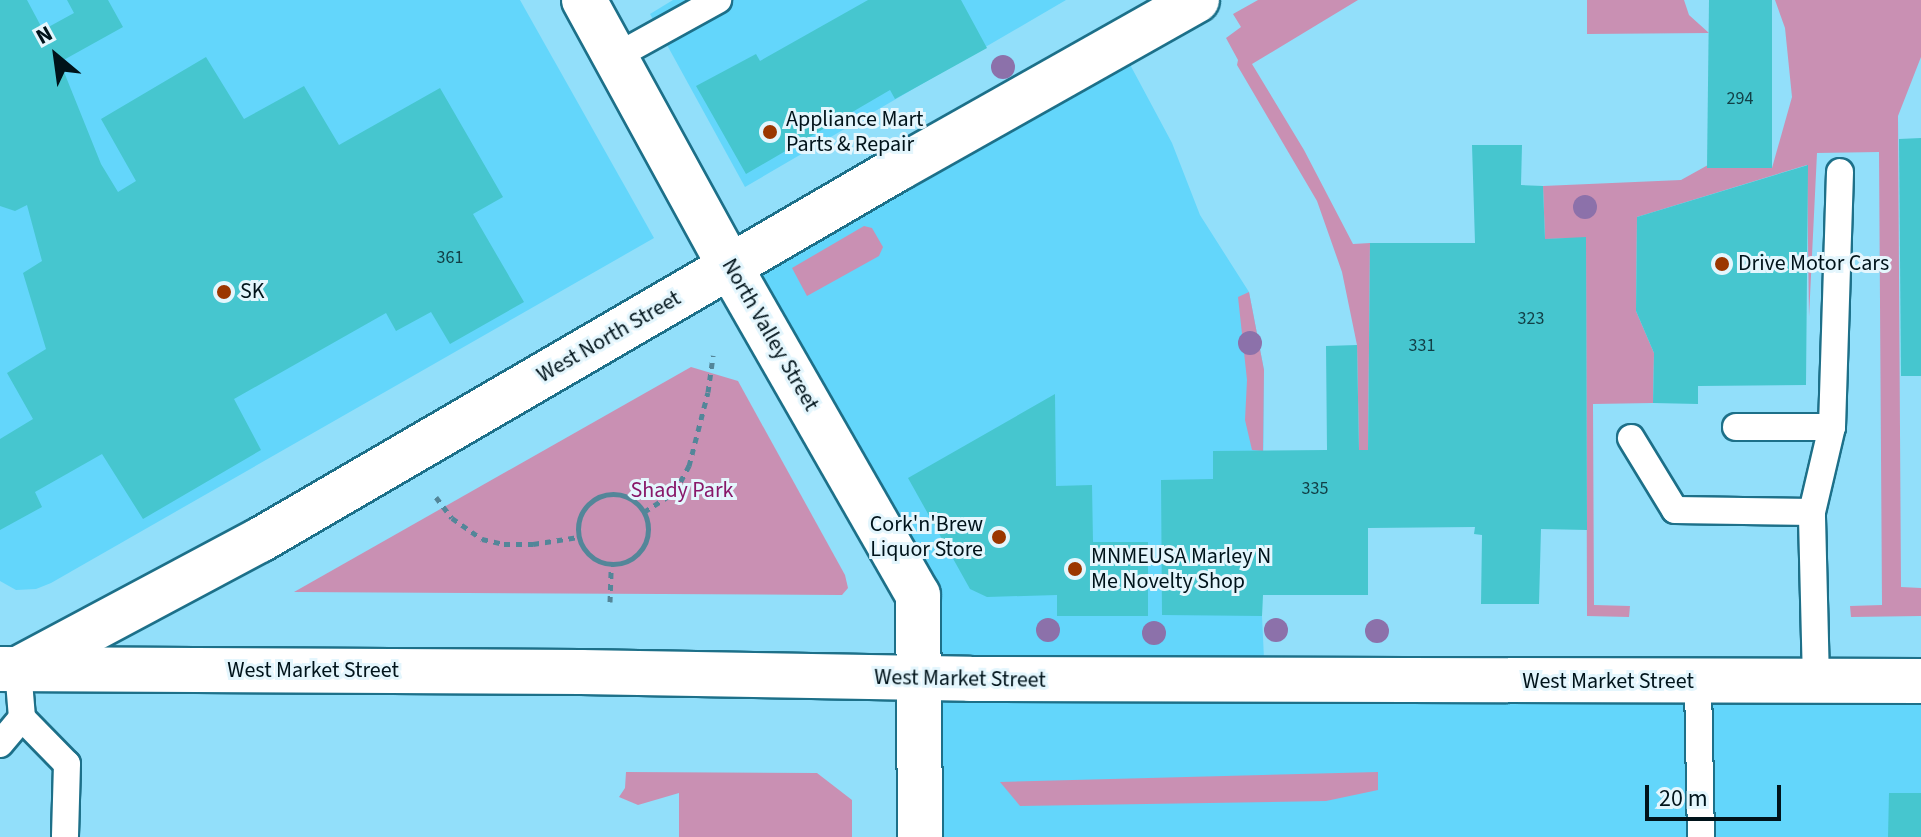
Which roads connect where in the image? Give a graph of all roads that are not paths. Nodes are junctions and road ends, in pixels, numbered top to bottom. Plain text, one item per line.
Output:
1 (584, 0) edge
2 (718, 0) edge
3 (1197, 0) edge
4 (615, 57) junction
5 (1840, 172) dead end
6 (730, 267) junction
7 (1736, 427) dead end
8 (1832, 427) junction
9 (1631, 438) dead end
10 (1812, 512) junction
11 (6, 664) edge
12 (921, 679) junction
13 (1816, 681) junction
14 (1921, 681) edge
15 (1698, 683) junction
16 (22, 718) junction
17 (0, 744) edge
18 (65, 837) edge
19 (920, 837) edge
20 (1701, 837) edge

1 - 4 street, North Valley Street
2 - 4 lane
3 - 6 street, West North Street
4 - 6 street, North Valley Street
5 - 8 lane
6 - 11 street, West North Street
6 - 12 street, North Valley Street
7 - 8 lane
8 - 10 lane
9 - 10 lane
10 - 13 lane
11 - 12 street, West Market Street
11 - 16 lane
12 - 15 street, West Market Street
12 - 19 street, North Valley Street
13 - 14 street, West Market Street
13 - 15 street, West Market Street
15 - 20 lane
16 - 17 lane
16 - 18 lane

